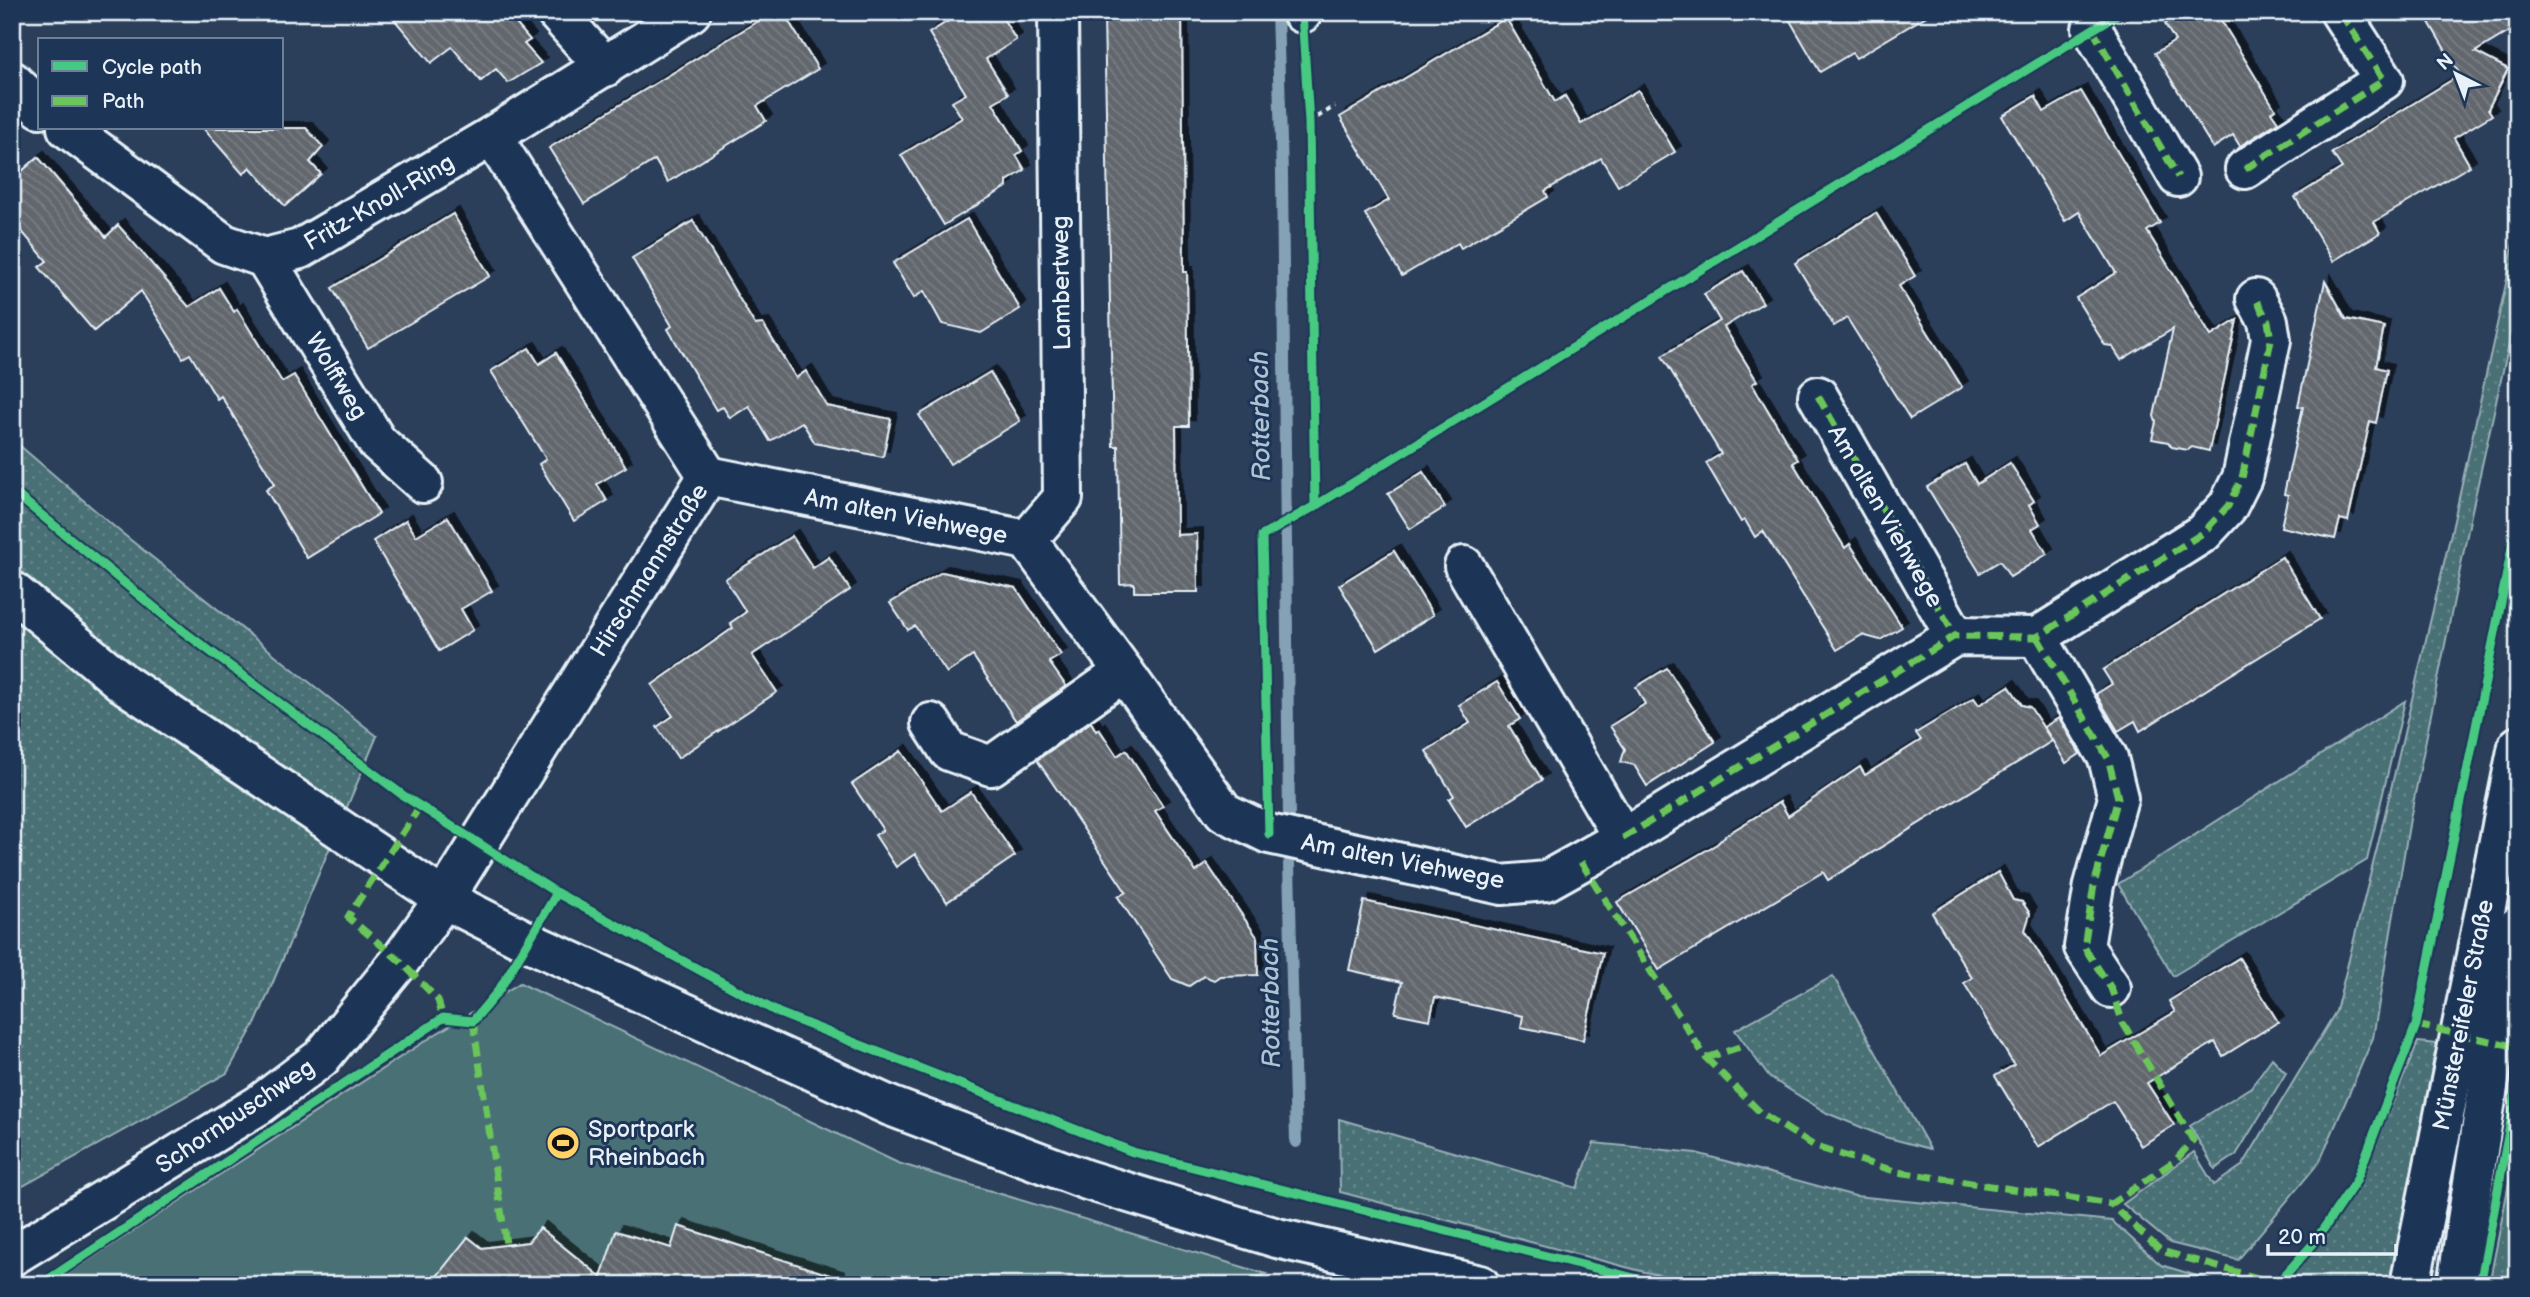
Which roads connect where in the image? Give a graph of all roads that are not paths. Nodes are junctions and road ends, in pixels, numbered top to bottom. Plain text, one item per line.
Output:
1 (556, 12) edge
2 (691, 12) edge
3 (1058, 12) edge
4 (2340, 12) edge
5 (2092, 29) dead end
6 (605, 67) junction
7 (12, 81) edge
8 (38, 106) edge
9 (70, 130) edge
10 (492, 136) junction
11 (2245, 169) dead end
12 (2178, 177) dead end
13 (265, 258) junction
14 (2256, 299) dead end
15 (1818, 396) dead end
16 (708, 476) junction
17 (423, 483) dead end
18 (1027, 540) junction
19 (1464, 566) dead end
20 (12, 591) edge
21 (1955, 636) junction
22 (2037, 636) junction
23 (1125, 672) junction
24 (931, 723) dead end
25 (2518, 746) edge
26 (1623, 838) junction
27 (444, 899) junction
28 (2518, 926) edge
29 (2111, 988) dead end
30 (12, 1256) edge
31 (1480, 1285) edge
32 (2410, 1285) edge
33 (2457, 1285) edge

1 - 6 street
2 - 6 street, Fritz-Knoll-Ring
3 - 18 street, Lambertweg
4 - 11 street
5 - 12 street
6 - 10 street, Fritz-Knoll-Ring
7 - 8 street
9 - 13 street
10 - 13 street, Fritz-Knoll-Ring
10 - 16 street, Hirschmannstraße
13 - 17 street, Wolffweg
14 - 22 street
15 - 21 street, Am alten Viehwege
16 - 18 street, Am alten Viehwege
16 - 27 street, Hirschmannstraße
18 - 23 street, Am alten Viehwege
19 - 26 street
20 - 27 street
21 - 22 street, Am alten Viehwege
21 - 26 street, Am alten Viehwege
22 - 29 street
23 - 24 street
23 - 26 street, Am alten Viehwege
25 - 32 street, Münstereifeler Straße
27 - 30 street, Schornbuschweg
27 - 31 street
28 - 33 street, Münstereifeler Straße

